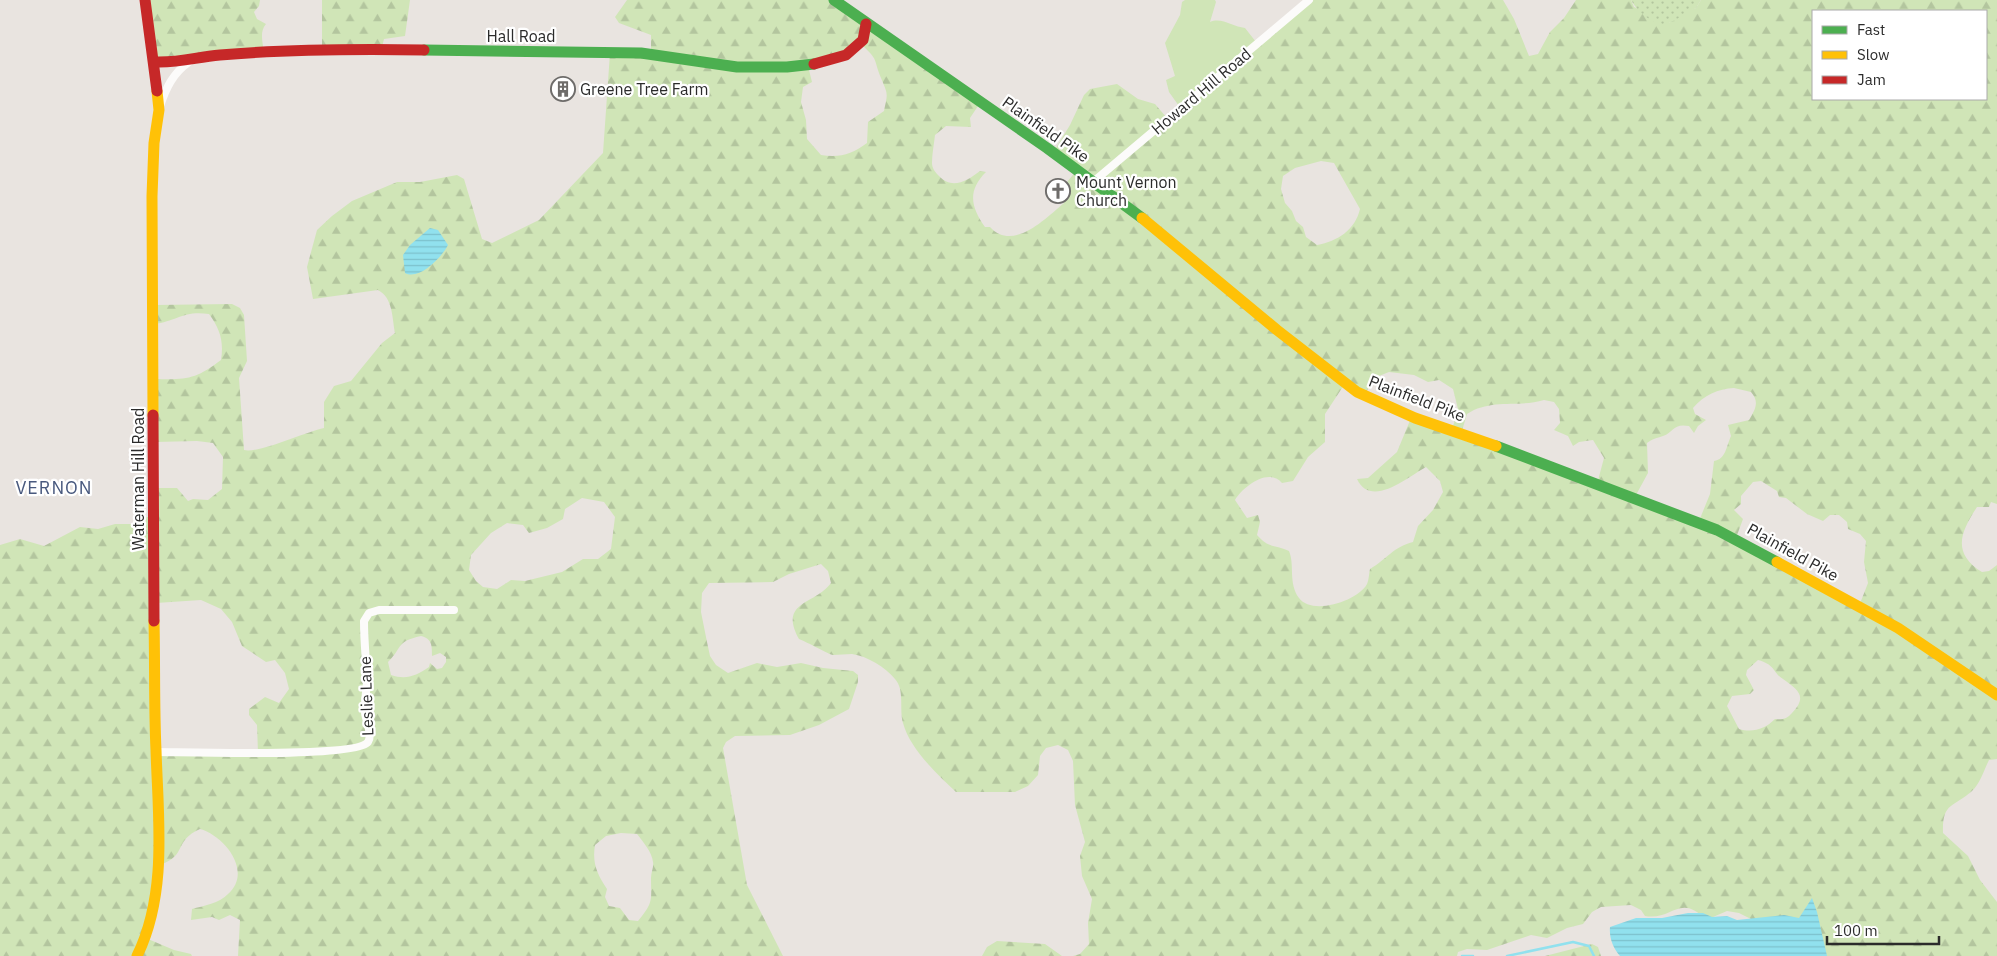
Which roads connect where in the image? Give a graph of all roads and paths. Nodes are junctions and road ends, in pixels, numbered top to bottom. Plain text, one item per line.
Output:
1 (145, 0) edge
2 (1309, 0) edge
3 (837, 1) edge
4 (866, 24) junction
5 (190, 61) junction
6 (155, 62) junction
7 (159, 110) junction
8 (1093, 182) junction
9 (454, 610) dead end
10 (1997, 695) edge
11 (156, 752) junction
12 (138, 956) edge

1 - 6 street, Waterman Hill Road
2 - 8 street, Howard Hill Road
3 - 4 street, Plainfield Pike
4 - 5 street, Hall Road
4 - 8 street, Plainfield Pike
5 - 6 street, Hall Road
5 - 7 street
6 - 7 street, Waterman Hill Road
7 - 11 street, Waterman Hill Road
8 - 10 street, Plainfield Pike
9 - 11 street, Leslie Lane
11 - 12 street, Waterman Hill Road

